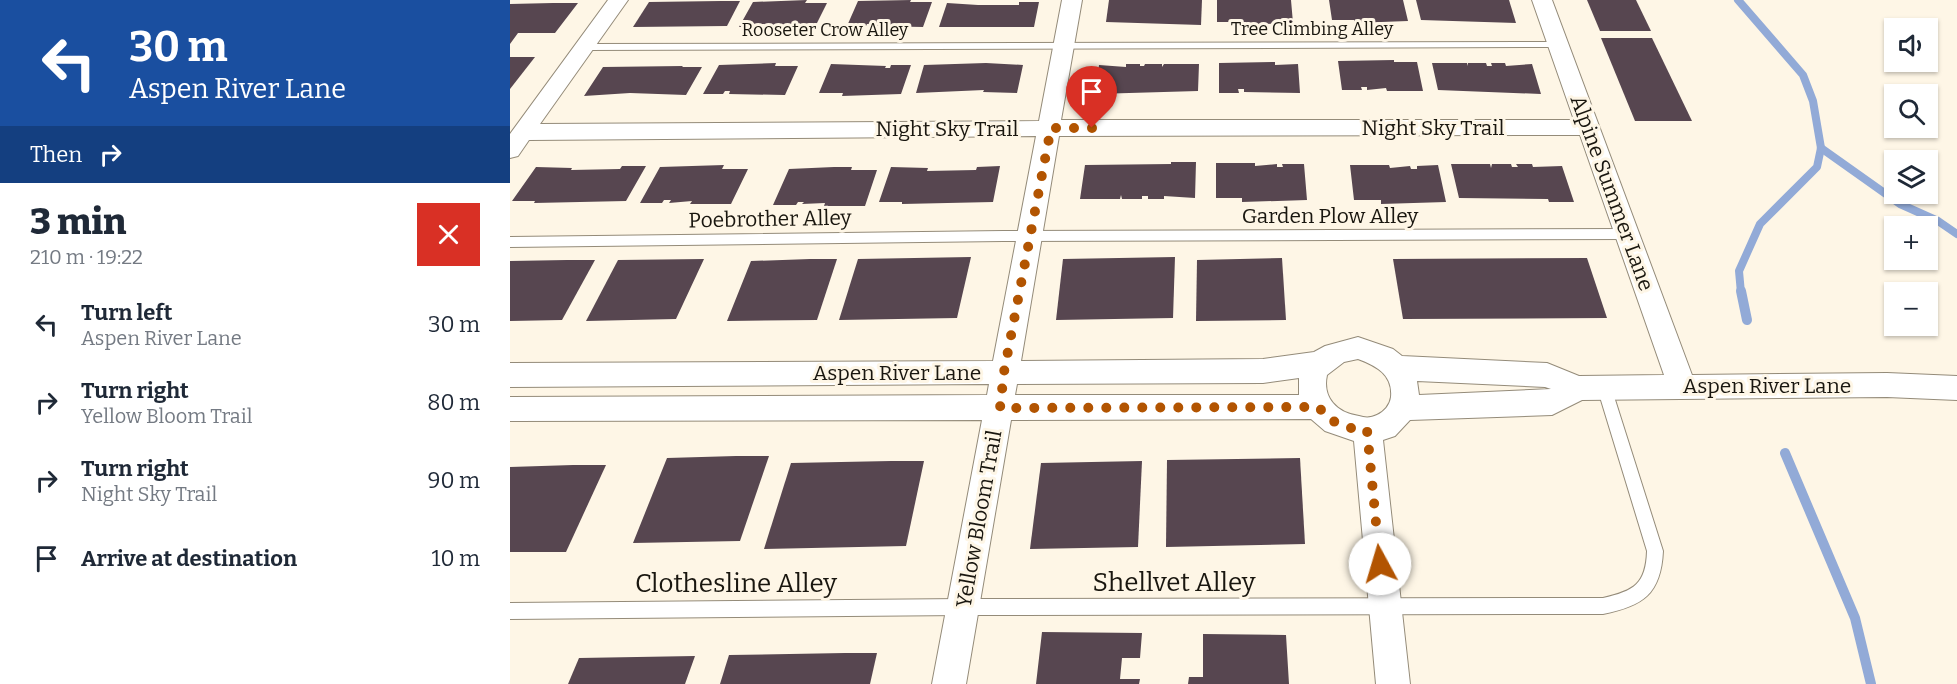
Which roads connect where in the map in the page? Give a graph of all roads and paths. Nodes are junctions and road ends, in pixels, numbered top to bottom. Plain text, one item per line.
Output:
1 (618, 0) edge
2 (1072, 0) edge
3 (1542, 0) edge
4 (1558, 45) junction
5 (1065, 46) junction
6 (585, 47) junction
7 (1051, 128) junction
8 (1588, 128) junction
9 (516, 141) edge
10 (1629, 234) junction
11 (1031, 236) junction
12 (510, 242) edge
13 (1319, 363) junction
14 (1398, 368) junction
15 (1004, 372) junction
16 (510, 375) edge
17 (1682, 386) junction
18 (1591, 387) junction
19 (1957, 387) edge
20 (1319, 407) junction
21 (1000, 408) junction
22 (1404, 408) junction
23 (510, 409) edge
24 (1367, 430) junction
25 (963, 607) junction
26 (1385, 608) junction
27 (510, 611) edge
28 (949, 684) edge
29 (1392, 684) edge

1 - 6 street
2 - 5 street, Yellow Bloom Trail
3 - 4 street, Alpine Summer Lane
4 - 5 lane, Tree Climbing Alley
4 - 8 street, Alpine Summer Lane
5 - 6 lane, Rooseter Crow Alley
5 - 7 street, Yellow Bloom Trail
6 - 9 street
7 - 8 street, Night Sky Trail
7 - 9 street, Night Sky Trail
7 - 11 street, Yellow Bloom Trail
8 - 10 street, Alpine Summer Lane
10 - 11 lane, Garden Plow Alley
10 - 17 street, Alpine Summer Lane
11 - 12 lane, Poebrother Alley
11 - 15 street, Yellow Bloom Trail
13 - 14 street, Aspen River Lane
13 - 15 street, Aspen River Lane
13 - 20 street
14 - 18 street, Aspen River Lane
14 - 22 street
15 - 16 street, Aspen River Lane
15 - 21 street, Yellow Bloom Trail
17 - 18 street, Aspen River Lane
17 - 19 street, Aspen River Lane
18 - 22 street, Aspen River Lane
18 - 26 lane, Shellvet Alley
20 - 21 street, Aspen River Lane
20 - 24 street
21 - 23 street, Aspen River Lane
21 - 25 street, Yellow Bloom Trail
22 - 24 street
24 - 26 street
25 - 26 lane, Shellvet Alley
25 - 27 lane, Clothesline Alley
25 - 28 street, Yellow Bloom Trail
26 - 29 street

